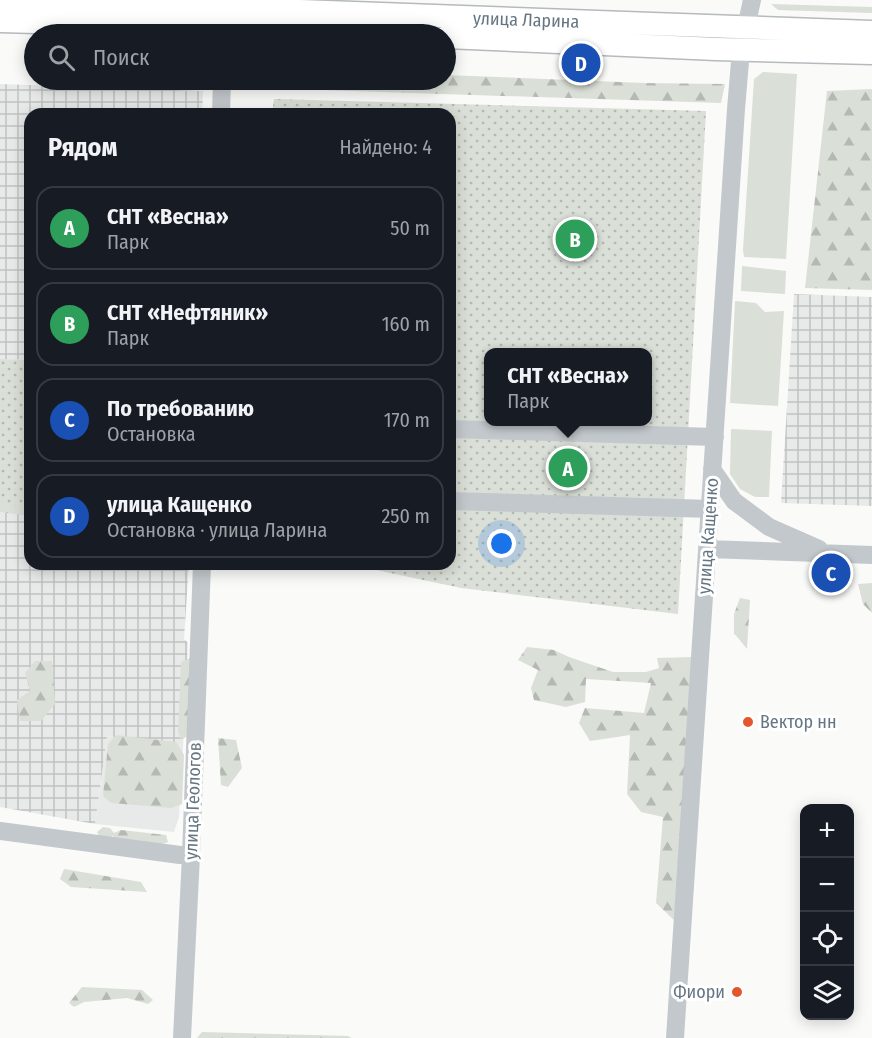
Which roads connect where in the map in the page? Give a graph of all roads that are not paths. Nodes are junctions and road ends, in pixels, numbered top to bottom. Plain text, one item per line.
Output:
1 (0, 0) edge
2 (752, 0) edge
3 (0, 21) edge
4 (224, 24) edge
5 (456, 25) edge
6 (745, 27) junction
7 (872, 32) edge
8 (456, 37) edge
9 (741, 50) junction
10 (872, 53) edge
11 (222, 90) edge
12 (221, 108) edge
13 (456, 429) edge
14 (715, 437) junction
15 (712, 468) junction
16 (456, 501) edge
17 (710, 509) junction
18 (708, 549) junction
19 (829, 553) junction
20 (872, 555) edge
21 (202, 570) edge
22 (0, 831) edge
23 (191, 855) junction
24 (182, 1038) edge
25 (675, 1038) edge

1 - 4 main road, улица Ларина
2 - 6 street, улица Кащенко
3 - 4 main road, улица Ларина
5 - 6 main road, улица Ларина
6 - 7 main road, улица Ларина
6 - 9 street, улица Кащенко
8 - 9 main road, улица Ларина
9 - 10 main road, улица Ларина
9 - 14 street, улица Кащенко
11 - 12 street
13 - 14 street
14 - 15 street, улица Кащенко
15 - 17 street, улица Кащенко
15 - 19 street
16 - 17 street
17 - 18 street, улица Кащенко
18 - 19 street
18 - 25 street, улица Кащенко
19 - 20 street
21 - 23 street, улица Геологов
22 - 23 street
23 - 24 street, улица Геологов

